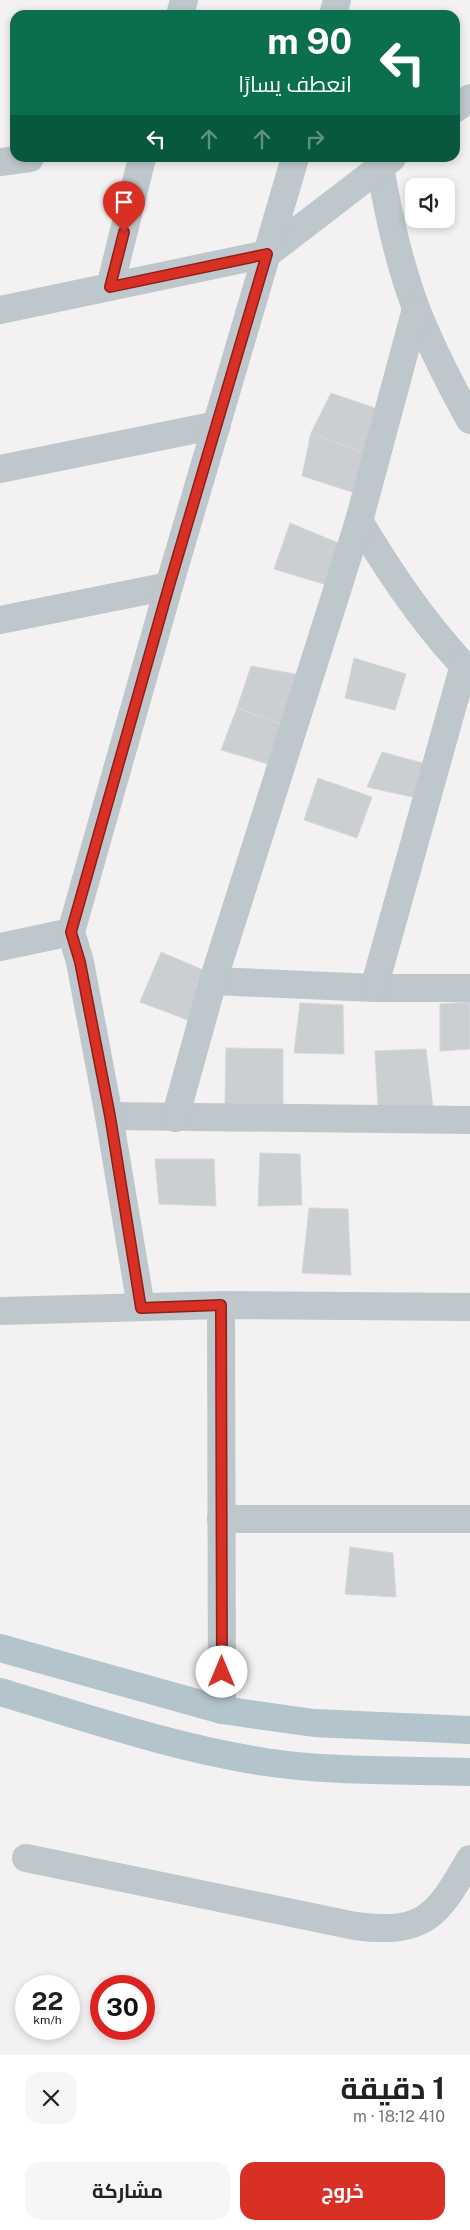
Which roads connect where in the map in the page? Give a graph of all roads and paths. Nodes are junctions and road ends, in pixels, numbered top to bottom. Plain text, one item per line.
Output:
1 (470, 98) edge
2 (460, 106) edge
3 (141, 162) edge
4 (294, 162) edge
5 (386, 162) edge
6 (267, 254) junction
7 (110, 287) junction
8 (416, 309) junction
9 (0, 310) edge
10 (470, 420) edge
11 (217, 425) junction
12 (0, 469) edge
13 (359, 522) junction
14 (169, 586) junction
15 (0, 620) edge
16 (467, 668) edge
17 (71, 932) junction
18 (0, 947) edge
19 (213, 981) junction
20 (374, 988) junction
21 (470, 988) edge
22 (110, 1116) junction
23 (175, 1118) junction
24 (470, 1120) edge
25 (221, 1305) junction
26 (470, 1307) edge
27 (141, 1308) junction
28 (0, 1312) edge
29 (221, 1519) junction
30 (470, 1519) edge
31 (0, 1648) edge
32 (0, 1692) edge
33 (222, 1710) junction
34 (470, 1730) edge
35 (470, 1772) edge
36 (26, 1858) dead end
37 (470, 1859) edge

1 - 2 street
3 - 7 street
4 - 6 street
5 - 6 street
5 - 8 street
6 - 7 street
6 - 11 street
7 - 9 street
8 - 10 street
8 - 13 street
11 - 12 street
11 - 14 street
13 - 16 street
13 - 19 street
14 - 15 street
14 - 17 street
16 - 20 street
17 - 18 street
17 - 22 street
19 - 20 street
19 - 23 street
20 - 21 street
22 - 23 street
22 - 27 street
23 - 24 street
25 - 26 street
25 - 27 street
25 - 29 street
27 - 28 street
29 - 30 street
29 - 33 street
31 - 33 main road
32 - 35 main road
33 - 34 main road
36 - 37 street

